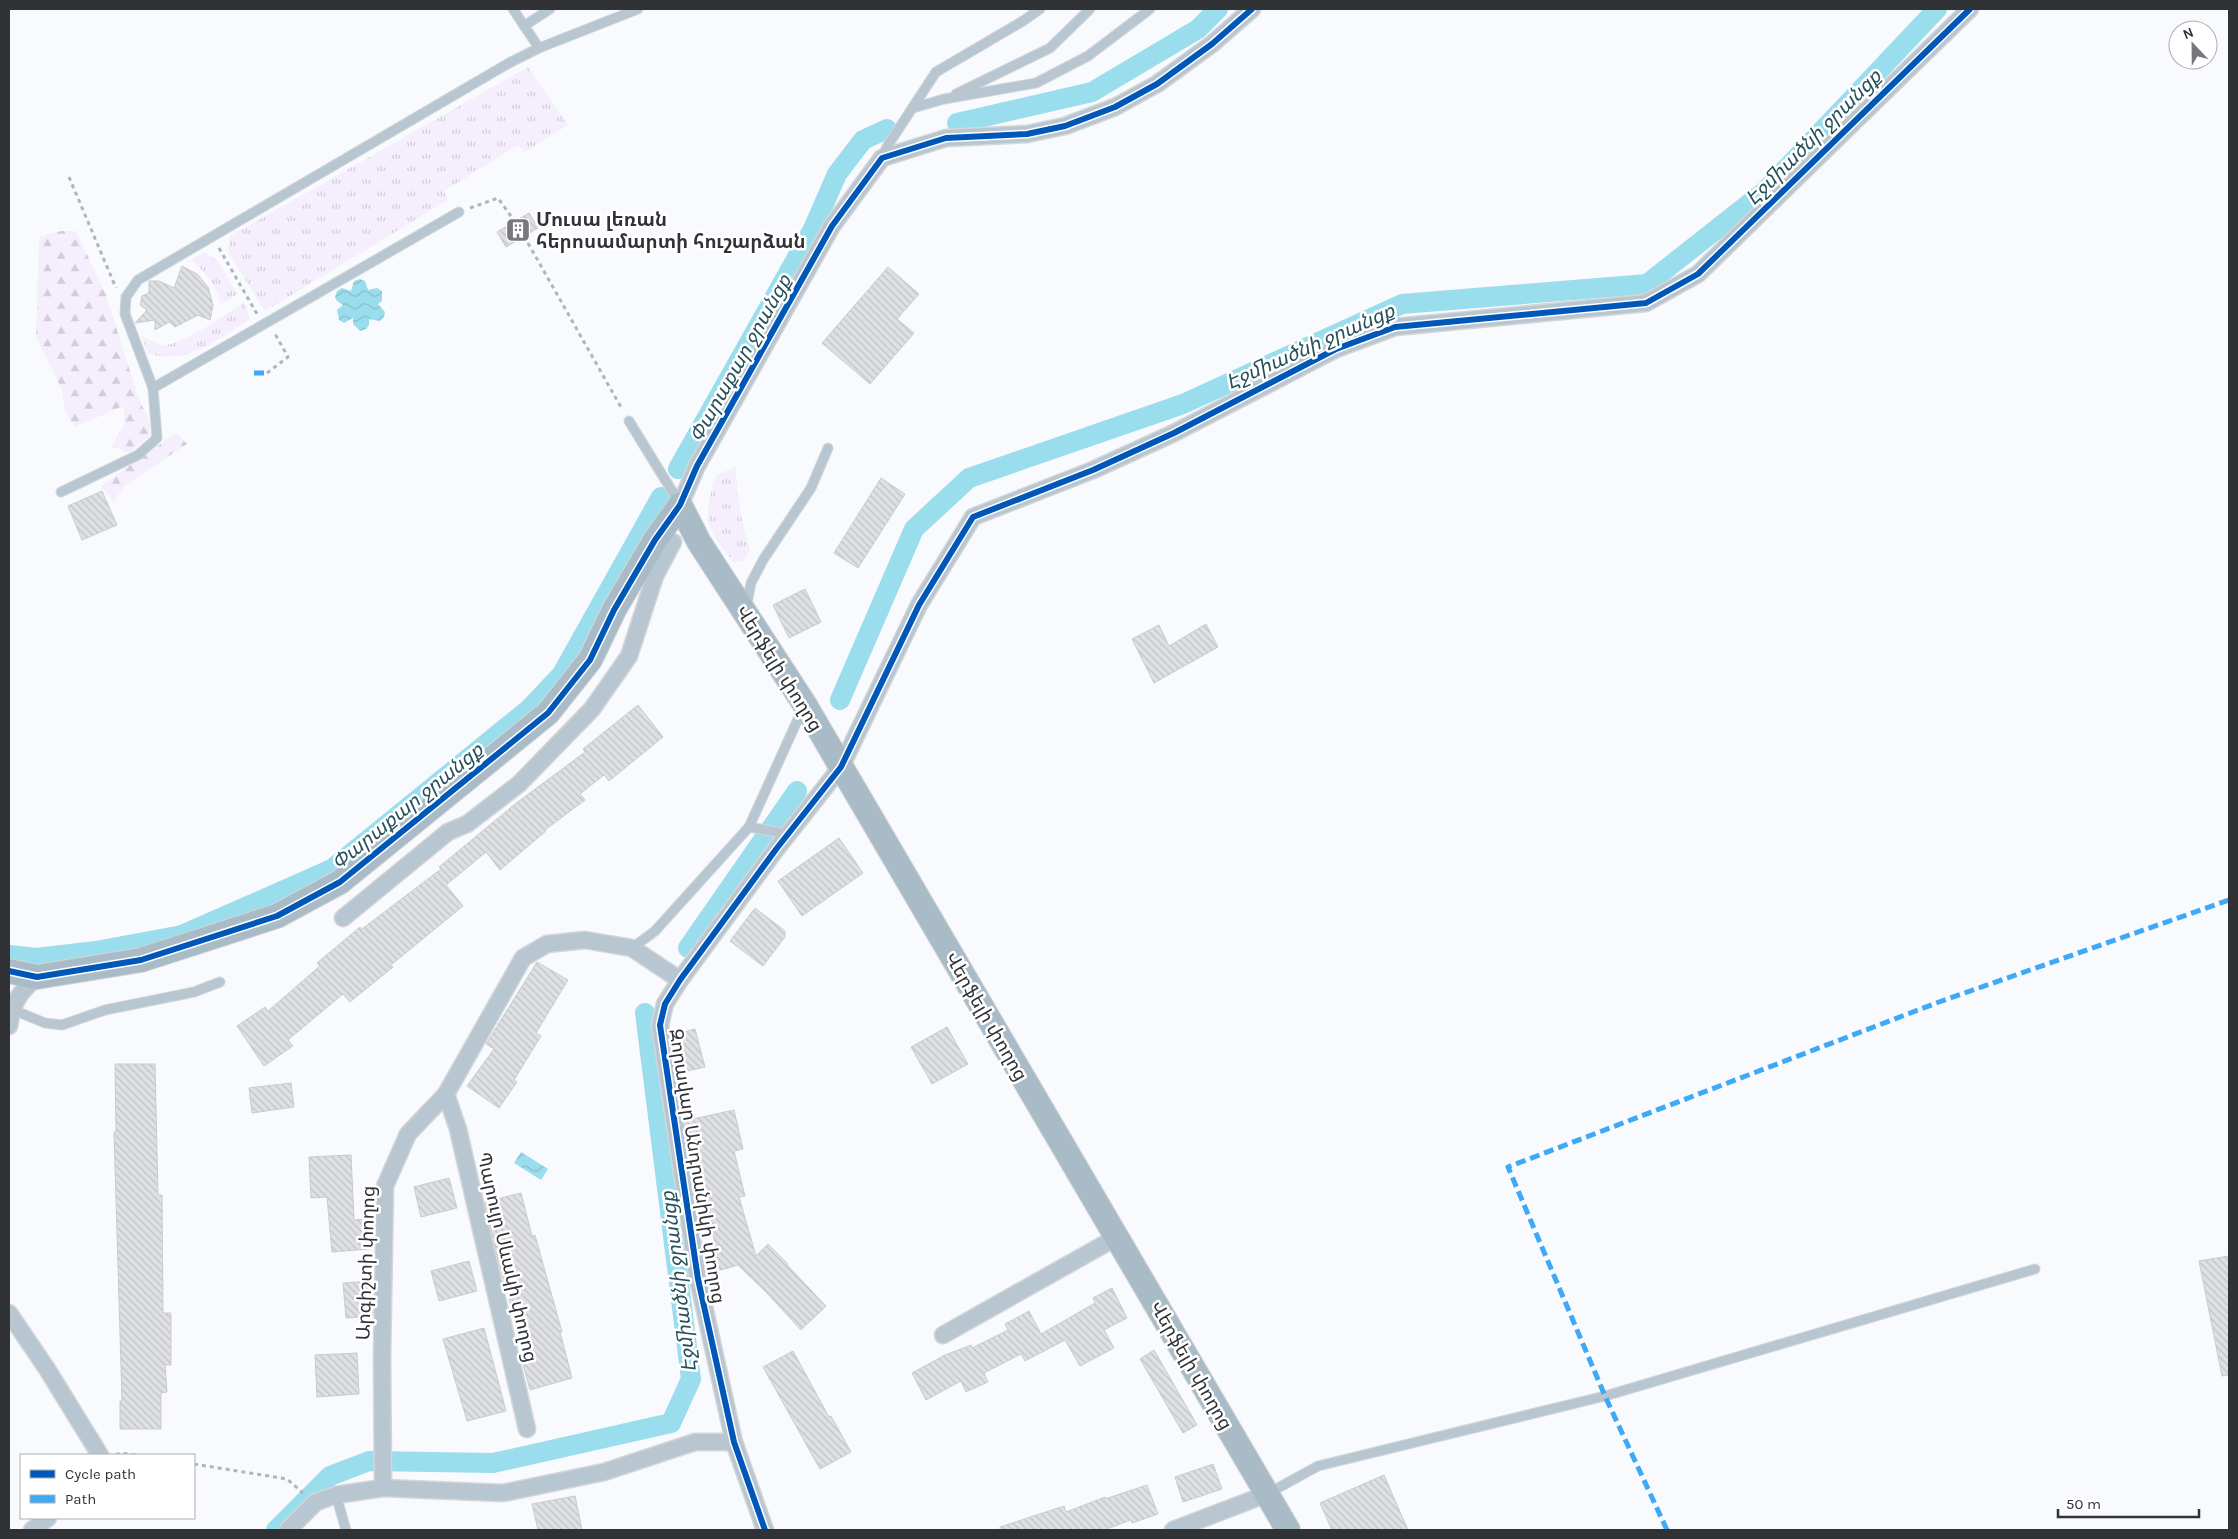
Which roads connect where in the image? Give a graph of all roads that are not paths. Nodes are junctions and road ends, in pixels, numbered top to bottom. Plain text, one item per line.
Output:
1 (513, 9) edge
2 (550, 9) edge
3 (638, 9) edge
4 (1040, 9) edge
5 (1090, 9) edge
6 (1150, 9) edge
7 (1252, 9) edge
8 (1970, 9) edge
9 (524, 26) junction
10 (539, 48) junction
11 (944, 99) junction
12 (913, 108) junction
13 (882, 158) junction
14 (459, 212) road end
15 (153, 388) junction
16 (627, 417) road end
17 (828, 448) dead end
18 (61, 492) dead end
19 (680, 505) junction
20 (673, 542) junction
21 (699, 542) junction
22 (649, 550) junction
23 (745, 613) junction
24 (805, 705) junction
25 (841, 767) junction
26 (751, 828) junction
27 (784, 834) junction
28 (343, 918) dead end
29 (632, 948) junction
30 (9, 971) edge
31 (37, 977) junction
32 (680, 980) junction
33 (220, 982) dead end
34 (11, 1008) junction
35 (9, 1026) edge
36 (446, 1094) junction
37 (1116, 1237) junction
38 (2035, 1270) dead end
39 (9, 1313) edge
40 (943, 1336) dead end
41 (527, 1429) dead end
42 (734, 1442) junction
43 (99, 1454) edge
44 (383, 1481) junction
45 (1267, 1494) junction
46 (336, 1495) junction
47 (47, 1519) edge
48 (32, 1530) edge
49 (288, 1530) edge
50 (346, 1530) edge
51 (765, 1530) edge
52 (1173, 1530) edge
53 (1288, 1530) edge

1 - 9 lane
2 - 9 lane
3 - 10 lane
4 - 12 lane
5 - 11 lane
6 - 11 lane
7 - 13 street
8 - 25 street, Զորավար Անդրանիկի փողոց
9 - 10 lane
10 - 15 lane
11 - 12 lane
12 - 13 lane
13 - 19 street
14 - 15 lane
15 - 18 lane
16 - 19 lane
17 - 23 lane
19 - 21 street, Վերֆելի փողոց
19 - 22 street
20 - 21 street
20 - 22 street
20 - 28 street
21 - 23 street, Վերֆելի փողոց
22 - 31 street
23 - 24 street, Վերֆելի փողոց
24 - 25 street, Վերֆելի փողոց
24 - 26 lane
25 - 27 street, Զորավար Անդրանիկի փողոց
25 - 37 street, Վերֆելի փողոց
26 - 27 lane
26 - 29 lane
27 - 32 street, Զորավար Անդրանիկի փողոց
29 - 32 street, Արգիշտի փողոց
29 - 36 street, Արգիշտի փողոց
30 - 31 street
31 - 34 street
32 - 42 street, Զորավար Անդրանիկի փողոց
33 - 34 lane
34 - 35 street
36 - 41 street, Պարույր Սևակի փողոց
36 - 44 street, Արգիշտի փողոց
37 - 40 street
37 - 45 street, Վերֆելի փողոց
38 - 45 lane
39 - 43 street
42 - 44 street
42 - 51 street, Զորավար Անդրանիկի փողոց
44 - 46 street
45 - 52 street
45 - 53 street, Վերֆելի փողոց
46 - 49 street
46 - 50 lane
47 - 48 street

